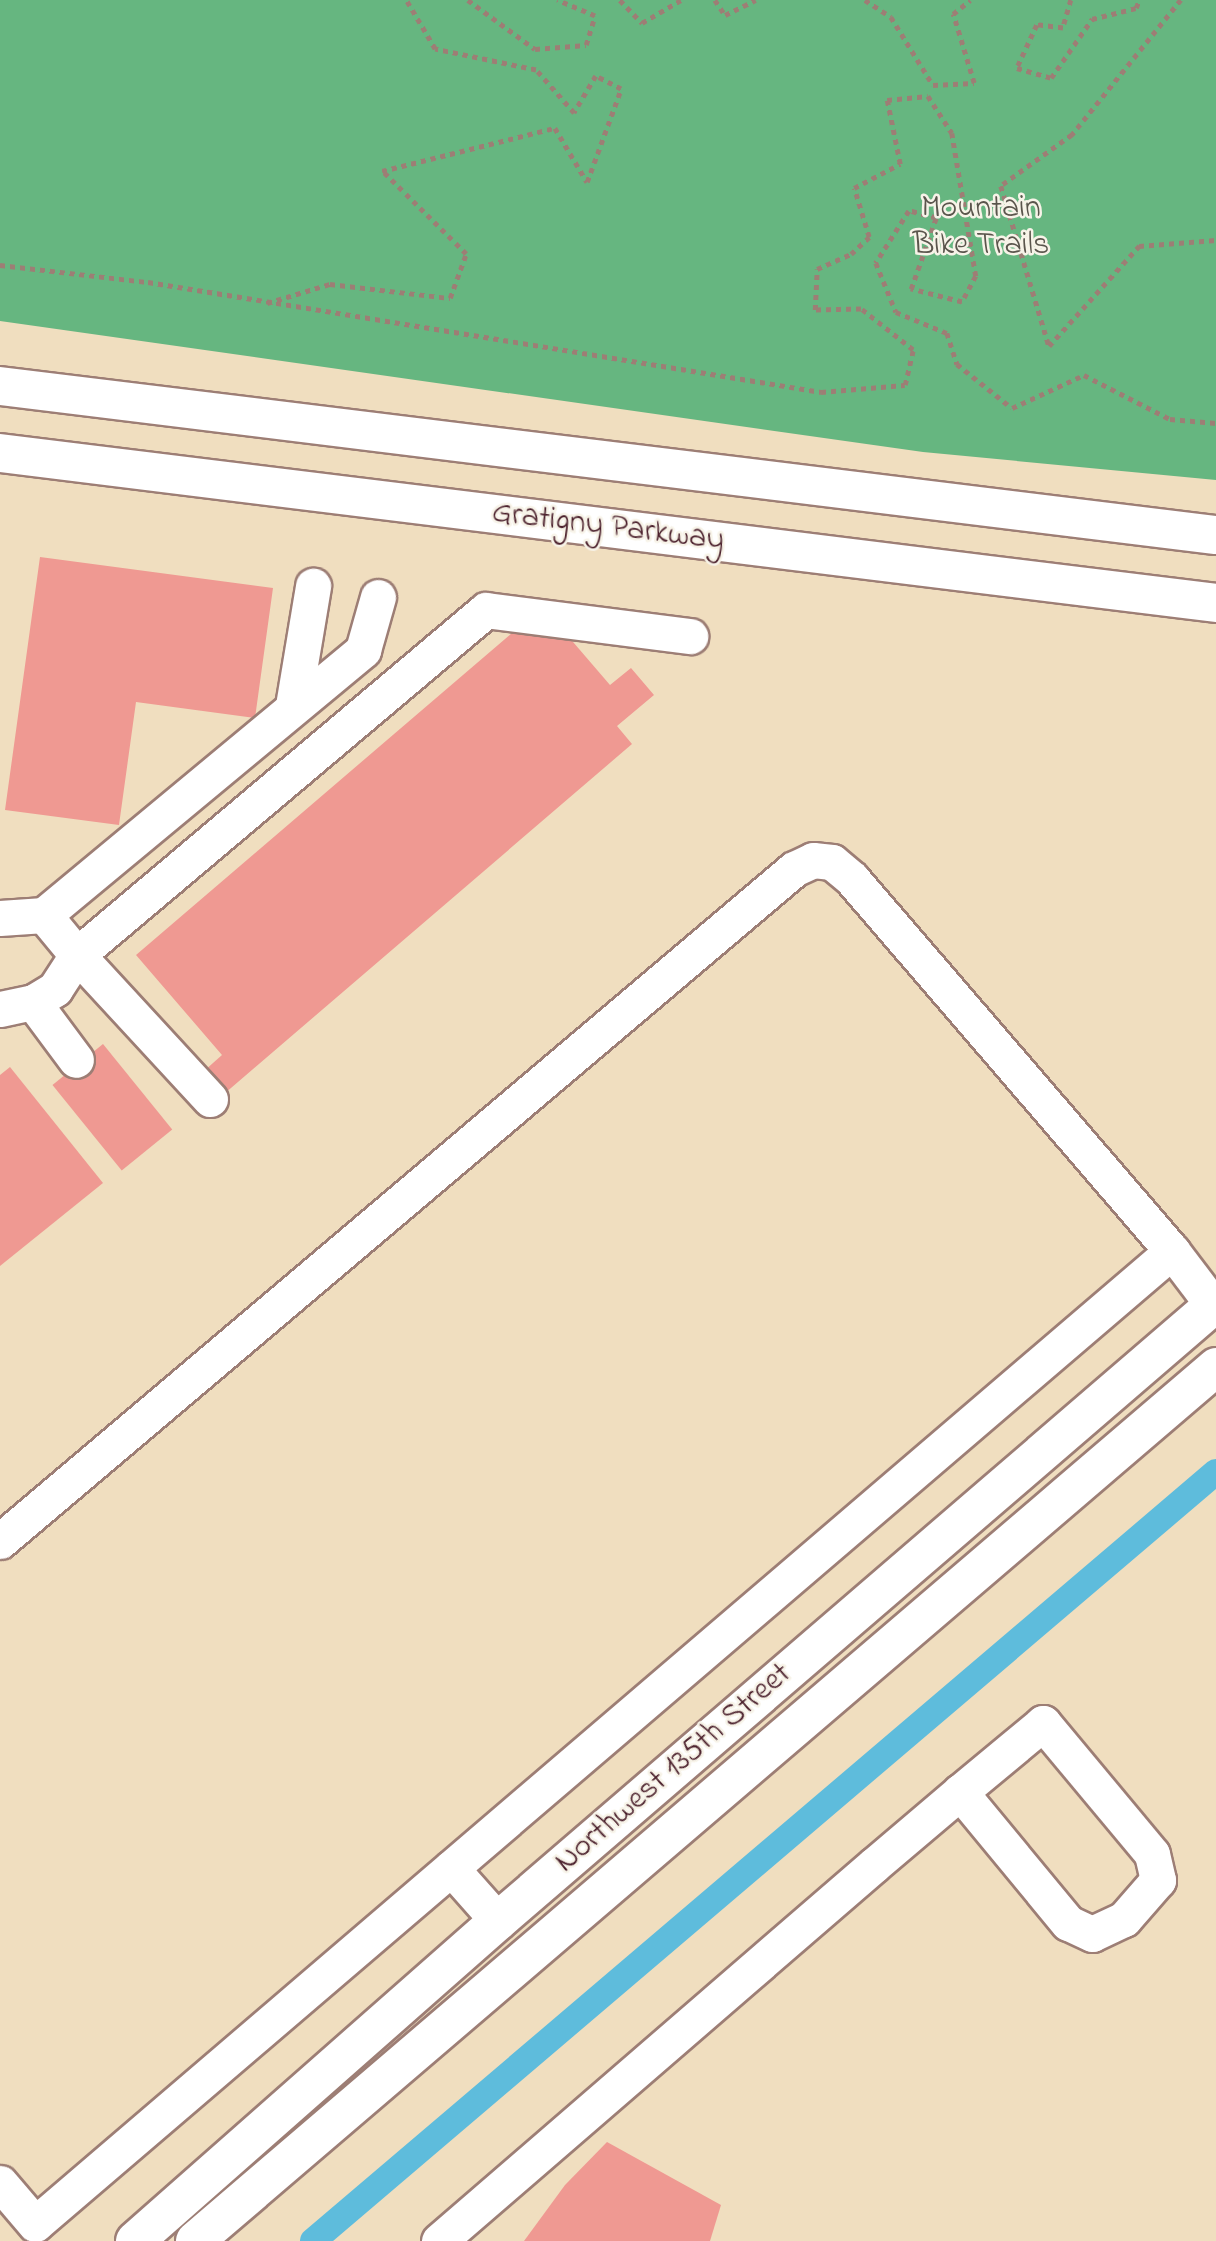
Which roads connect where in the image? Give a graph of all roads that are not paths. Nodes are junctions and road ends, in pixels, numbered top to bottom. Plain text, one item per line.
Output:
1 (0, 386) edge
2 (0, 453) edge
3 (1216, 535) edge
4 (313, 586) dead end
5 (378, 597) dead end
6 (1216, 603) edge
7 (690, 635) dead end
8 (293, 706) junction
9 (44, 915) junction
10 (0, 918) edge
11 (77, 955) junction
12 (16, 1005) edge
13 (76, 1060) dead end
14 (210, 1099) dead end
15 (1172, 1251) junction
16 (1215, 1306) edge
17 (1216, 1367) edge
18 (0, 1541) edge
19 (960, 1793) junction
20 (451, 1868) junction
21 (498, 1921) junction
22 (0, 2183) edge
23 (135, 2241) edge
24 (195, 2241) edge
25 (439, 2241) edge

1 - 3 main road, Gratigny Parkway
2 - 6 main road, Gratigny Parkway
4 - 8 street
5 - 8 street
7 - 11 street
8 - 9 street
9 - 10 street
9 - 11 street
11 - 12 street
11 - 14 street
12 - 13 street
15 - 16 street
15 - 18 street
15 - 20 street
16 - 21 main road, Northwest 135th Street
17 - 24 main road, Northwest 135th Street
19 - 19 street
19 - 25 street
20 - 21 street
20 - 22 street
21 - 23 main road, Northwest 135th Street

